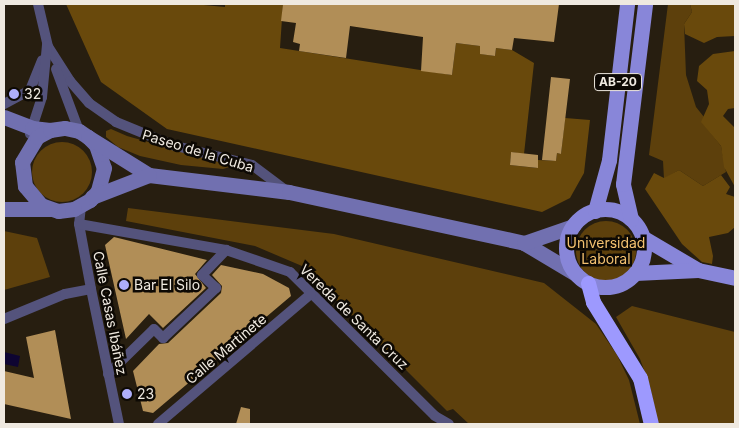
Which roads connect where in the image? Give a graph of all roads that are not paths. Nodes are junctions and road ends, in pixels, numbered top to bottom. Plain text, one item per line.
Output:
1 (38, 4) edge
2 (627, 4) edge
3 (645, 4) edge
4 (47, 45) junction
5 (4, 104) edge
6 (4, 117) edge
7 (32, 128) junction
8 (50, 130) junction
9 (83, 134) junction
10 (26, 151) junction
11 (149, 175) junction
12 (289, 192) junction
13 (87, 202) junction
14 (4, 209) edge
15 (52, 210) junction
16 (595, 211) junction
17 (631, 219) junction
18 (79, 224) junction
19 (573, 226) junction
20 (642, 237) junction
21 (524, 243) junction
22 (226, 250) junction
23 (698, 270) junction
24 (635, 273) junction
25 (735, 278) edge
26 (582, 279) junction
27 (90, 289) junction
28 (311, 294) junction
29 (4, 319) edge
30 (108, 374) junction
31 (119, 424) edge
32 (158, 424) edge
33 (449, 424) edge
34 (651, 424) edge

1 - 4 street
2 - 16 main road, AB-20
3 - 17 main road
4 - 5 street
4 - 7 street
4 - 9 street
4 - 12 street, Paseo de la Cuba
6 - 7 main road
7 - 8 main road
7 - 10 street
8 - 9 main road
8 - 10 main road
9 - 11 main road
9 - 13 main road
10 - 15 main road
11 - 12 main road, Paseo de la Cuba
11 - 13 main road
12 - 21 main road, Paseo de la Cuba
13 - 15 main road
13 - 18 street, Calle Casas Ibáñez
14 - 15 main road
16 - 17 main road
16 - 19 main road
17 - 20 main road
18 - 22 street, Vereda de Santa Cruz
18 - 27 street, Calle Casas Ibáñez
19 - 21 main road
19 - 26 main road
20 - 23 main road
20 - 24 main road
21 - 26 main road
22 - 28 street, Vereda de Santa Cruz
22 - 30 street
23 - 24 main road
23 - 25 main road
24 - 26 main road
26 - 34 highway
27 - 29 street
27 - 30 street, Calle Casas Ibáñez
28 - 32 street, Calle Martinete
28 - 33 street, Vereda de Santa Cruz
30 - 31 street, Calle Casas Ibáñez

